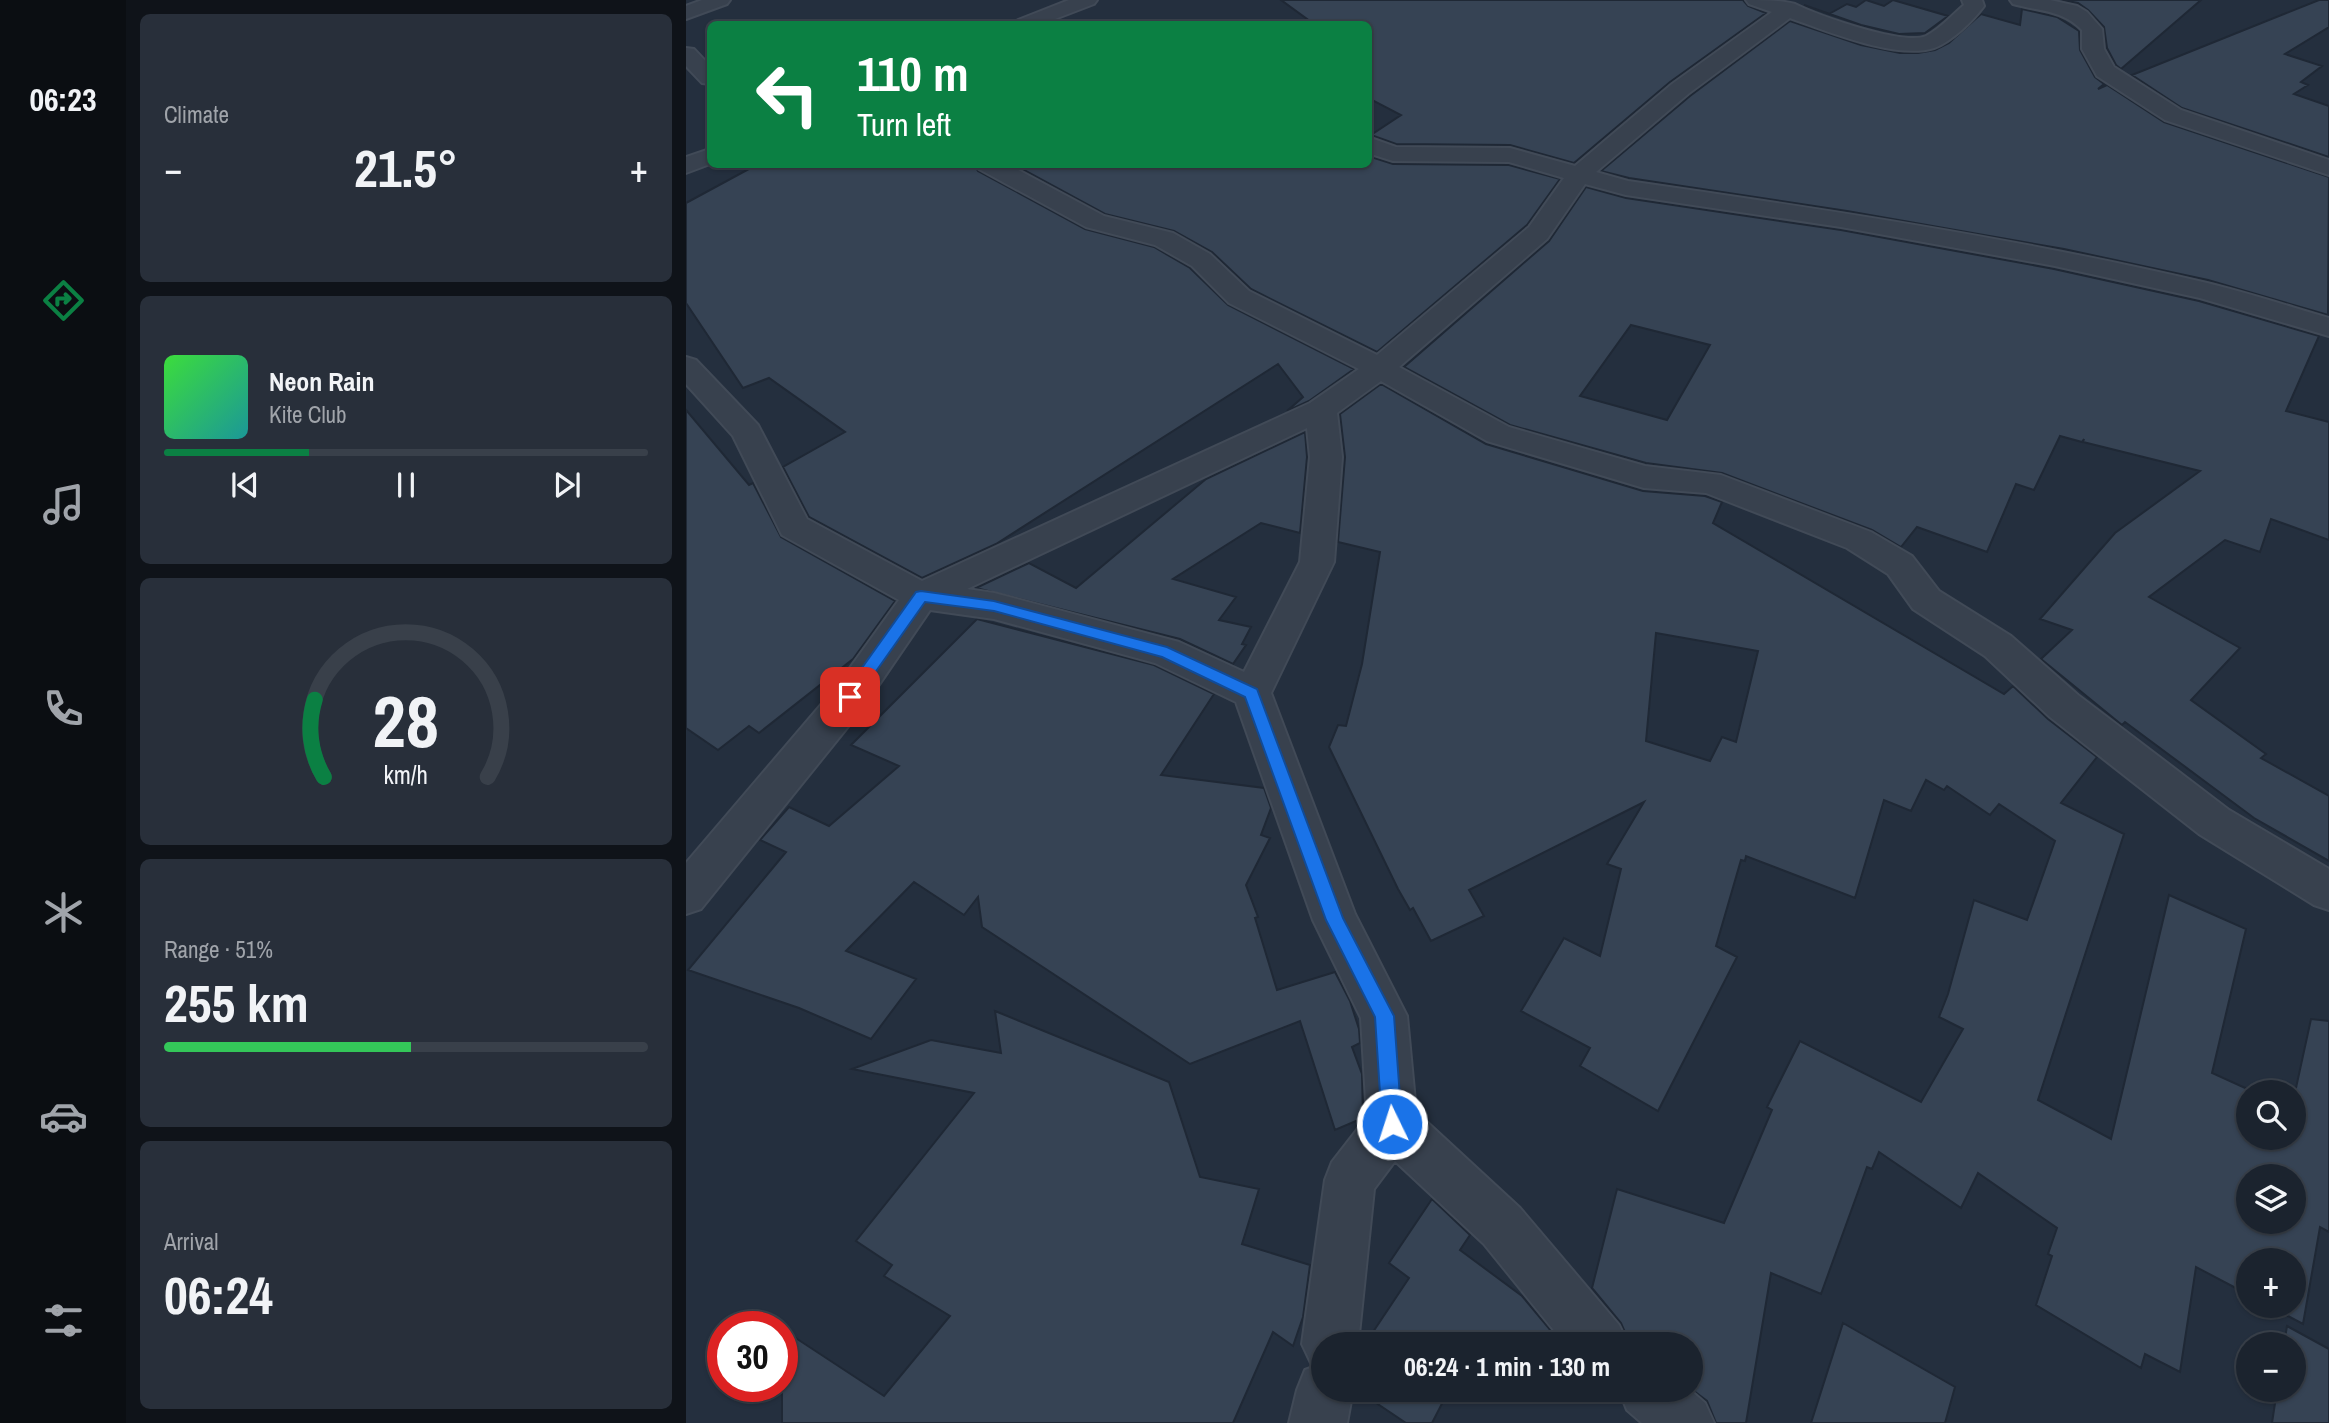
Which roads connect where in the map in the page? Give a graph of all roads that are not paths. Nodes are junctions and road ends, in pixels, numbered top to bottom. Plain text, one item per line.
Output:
1 (720, 0) edge
2 (1087, 0) edge
3 (1756, 0) edge
4 (1972, 0) edge
5 (2020, 0) edge
6 (1788, 9) junction
7 (686, 13) edge
8 (1039, 21) edge
9 (686, 54) edge
10 (707, 75) edge
11 (1372, 146) edge
12 (707, 157) edge
13 (686, 166) edge
14 (995, 168) edge
15 (2329, 168) edge
16 (1578, 176) junction
17 (2329, 327) edge
18 (686, 366) edge
19 (1380, 368) junction
20 (1321, 410) junction
21 (921, 596) junction
22 (1252, 693) junction
23 (2329, 891) edge
24 (686, 895) edge
25 (1392, 1124) junction
26 (1331, 1332) edge
27 (1590, 1332) edge
28 (1322, 1402) edge
29 (1661, 1402) edge
30 (1318, 1423) edge
31 (1685, 1423) edge

1 - 7 street
2 - 8 street
3 - 6 street
4 - 6 street
5 - 15 street
6 - 16 street
9 - 10 street
11 - 16 street
12 - 13 street
14 - 19 street
16 - 17 street
16 - 19 street
18 - 21 street
19 - 20 street
19 - 23 street
20 - 21 street
20 - 22 street
21 - 22 street
21 - 24 street
22 - 25 street
25 - 26 street
25 - 27 street
28 - 30 street
29 - 31 street

